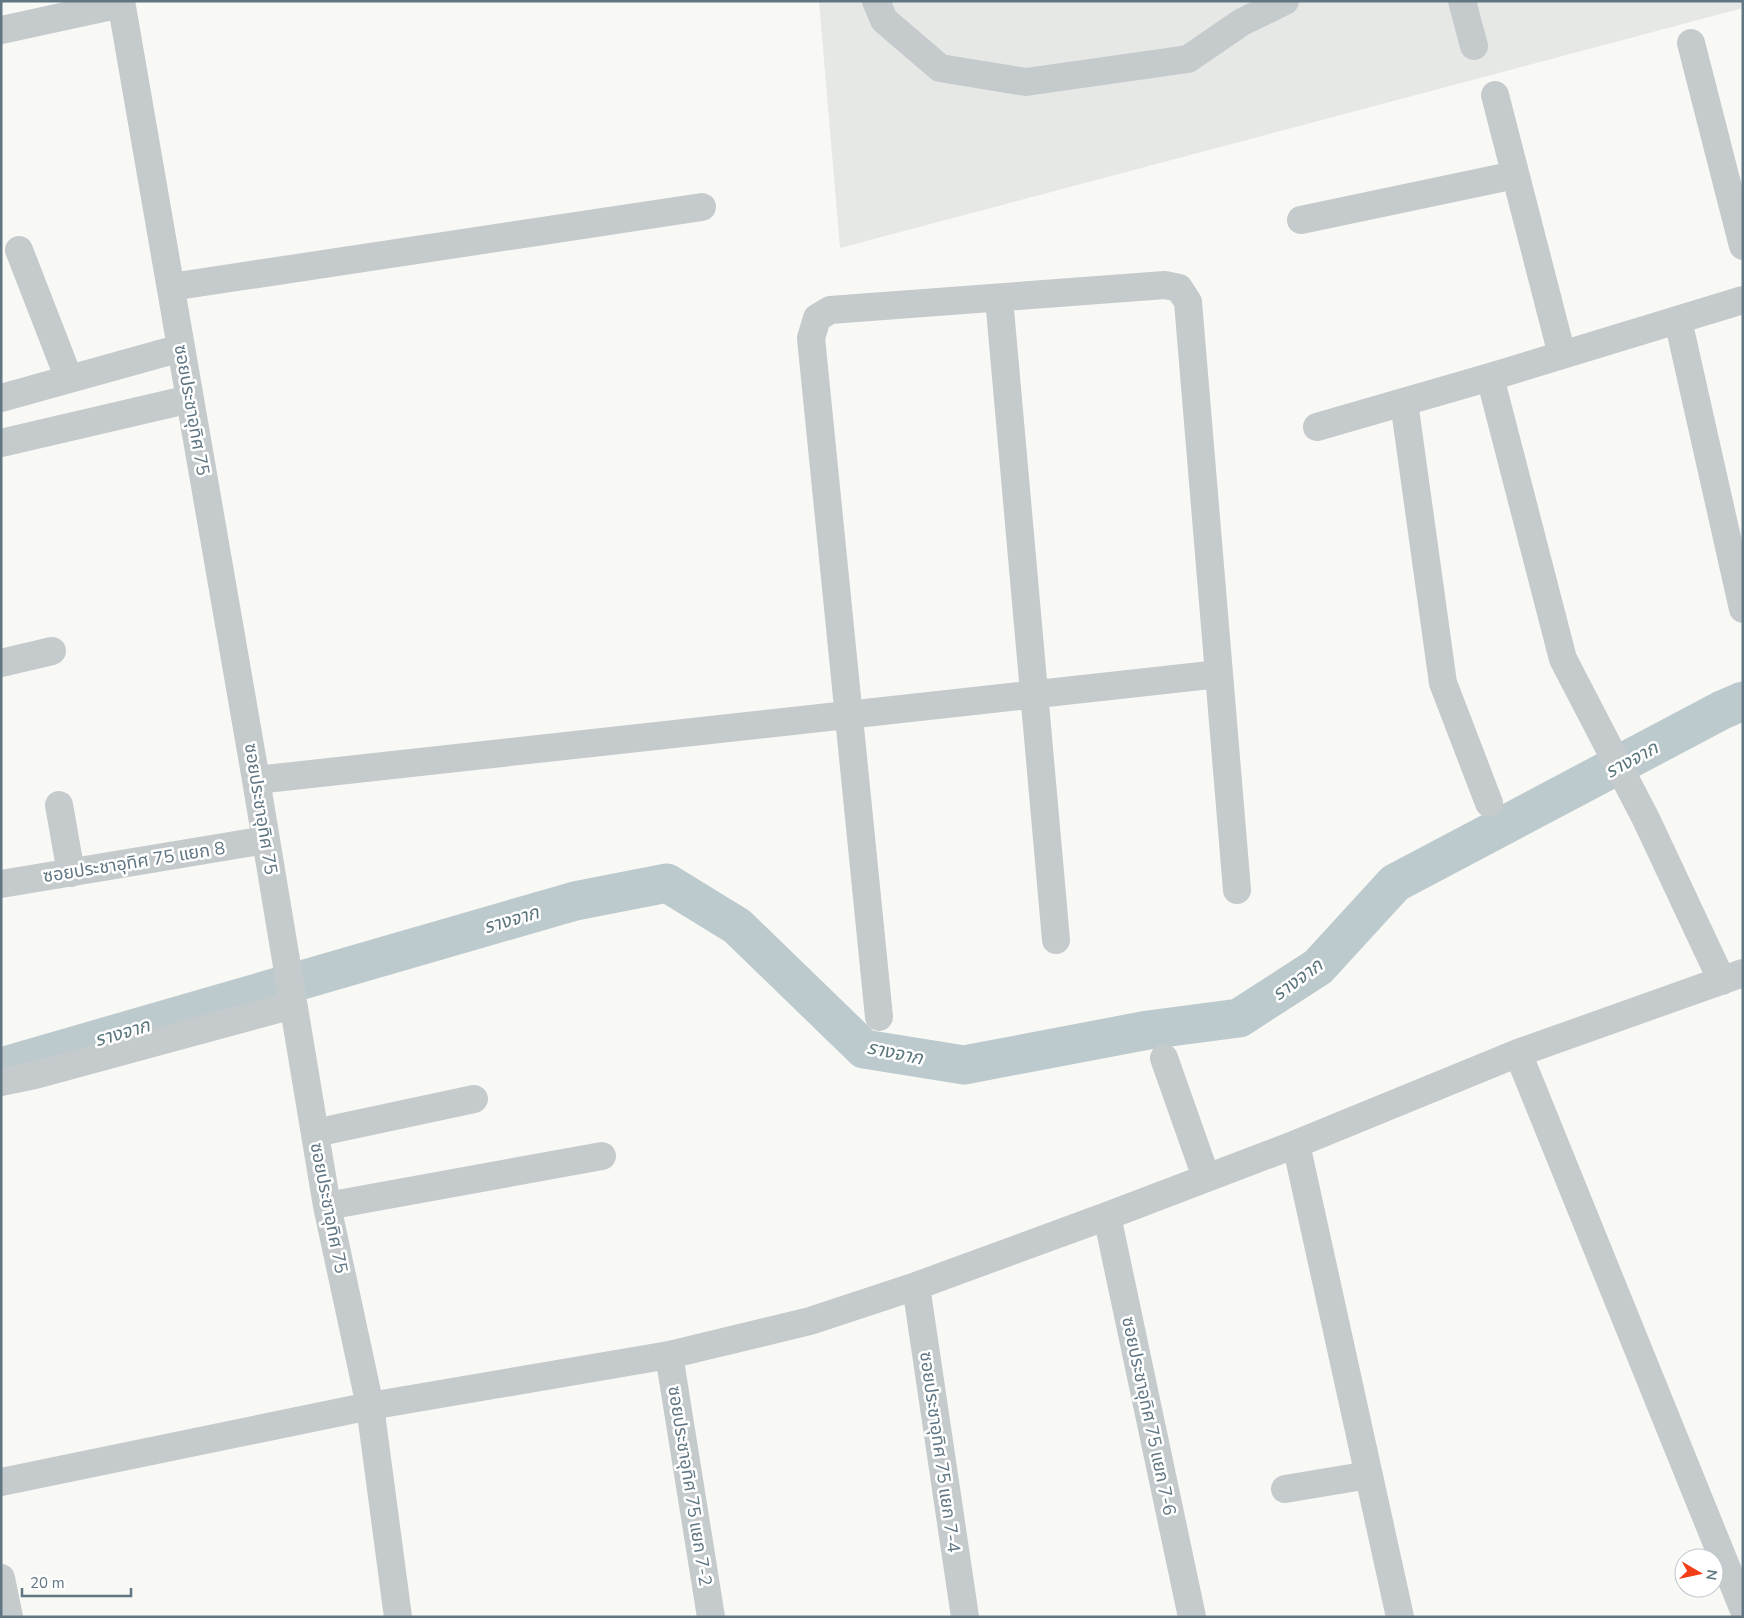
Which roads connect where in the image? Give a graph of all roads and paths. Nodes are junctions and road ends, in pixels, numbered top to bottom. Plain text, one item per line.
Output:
1 (876, 1) edge
2 (1285, 1) edge
3 (1462, 1) edge
4 (121, 2) edge
5 (1, 30) edge
6 (1691, 43) dead end
7 (1474, 46) dead end
8 (1495, 95) dead end
9 (1515, 175) junction
10 (702, 207) dead end
11 (1301, 220) dead end
12 (1743, 246) edge
13 (19, 250) dead end
14 (171, 287) junction
15 (999, 298) junction
16 (1743, 300) edge
17 (1678, 320) junction
18 (181, 348) junction
19 (1562, 355) junction
20 (1490, 377) junction
21 (69, 379) junction
22 (1, 398) edge
23 (190, 399) junction
24 (1404, 402) junction
25 (1317, 427) dead end
26 (1, 443) edge
27 (1743, 609) edge
28 (52, 651) dead end
29 (1, 663) edge
30 (1219, 674) junction
31 (1034, 694) junction
32 (848, 714) junction
33 (256, 780) junction
34 (1489, 803) dead end
35 (59, 805) dead end
36 (266, 840) junction
37 (70, 873) junction
38 (1, 884) edge
39 (1237, 890) dead end
40 (1056, 940) dead end
41 (1736, 981) edge
42 (293, 1001) junction
43 (879, 1016) dead end
44 (1518, 1052) junction
45 (1164, 1058) dead end
46 (1, 1082) edge
47 (474, 1099) dead end
48 (314, 1133) junction
49 (1296, 1144) junction
50 (602, 1156) dead end
51 (1206, 1177) junction
52 (327, 1206) junction
53 (1107, 1216) junction
54 (916, 1286) junction
55 (669, 1355) junction
56 (370, 1406) junction
57 (1369, 1475) junction
58 (1, 1482) edge
59 (1285, 1489) dead end
60 (1, 1578) edge
61 (1743, 1608) edge
62 (9, 1617) edge
63 (398, 1617) edge
64 (711, 1617) edge
65 (965, 1617) edge
66 (1192, 1617) edge
67 (1400, 1617) edge

1 - 2 street
3 - 7 street
4 - 5 street
4 - 14 street, ซอยประชาอุทิศ 75
6 - 12 street
8 - 9 street
9 - 11 street
9 - 19 street
10 - 14 street
13 - 21 street
14 - 18 street, ซอยประชาอุทิศ 75
15 - 30 street
15 - 31 street
15 - 32 street
16 - 17 street
17 - 19 street
17 - 27 street
18 - 21 street
18 - 23 street, ซอยประชาอุทิศ 75
19 - 20 street
20 - 24 street
20 - 41 street
21 - 22 street
23 - 26 street
23 - 33 street, ซอยประชาอุทิศ 75
24 - 25 street
24 - 34 street
28 - 29 street
30 - 31 street
30 - 39 street
31 - 32 street
31 - 40 street
32 - 33 street
32 - 43 street
33 - 36 street, ซอยประชาอุทิศ 75
35 - 37 street
36 - 37 street, ซอยประชาอุทิศ 75 แยก 8
36 - 42 street, ซอยประชาอุทิศ 75
37 - 38 street, ซอยประชาอุทิศ 75 แยก 8
41 - 44 street
42 - 46 street
42 - 48 street, ซอยประชาอุทิศ 75
44 - 49 street
44 - 61 street
45 - 51 street
47 - 48 street
48 - 52 street, ซอยประชาอุทิศ 75
49 - 51 street
49 - 57 street
50 - 52 street
51 - 53 street
52 - 56 street, ซอยประชาอุทิศ 75
53 - 54 street
53 - 66 street, ซอยประชาอุทิศ 75 แยก 7-6
54 - 55 street
54 - 65 street, ซอยประชาอุทิศ 75 แยก 7-4
55 - 56 street
55 - 64 street, ซอยประชาอุทิศ 75 แยก 7-2
56 - 58 street
56 - 63 street, ซอยประชาอุทิศ 75
57 - 59 street
57 - 67 street
60 - 62 street

